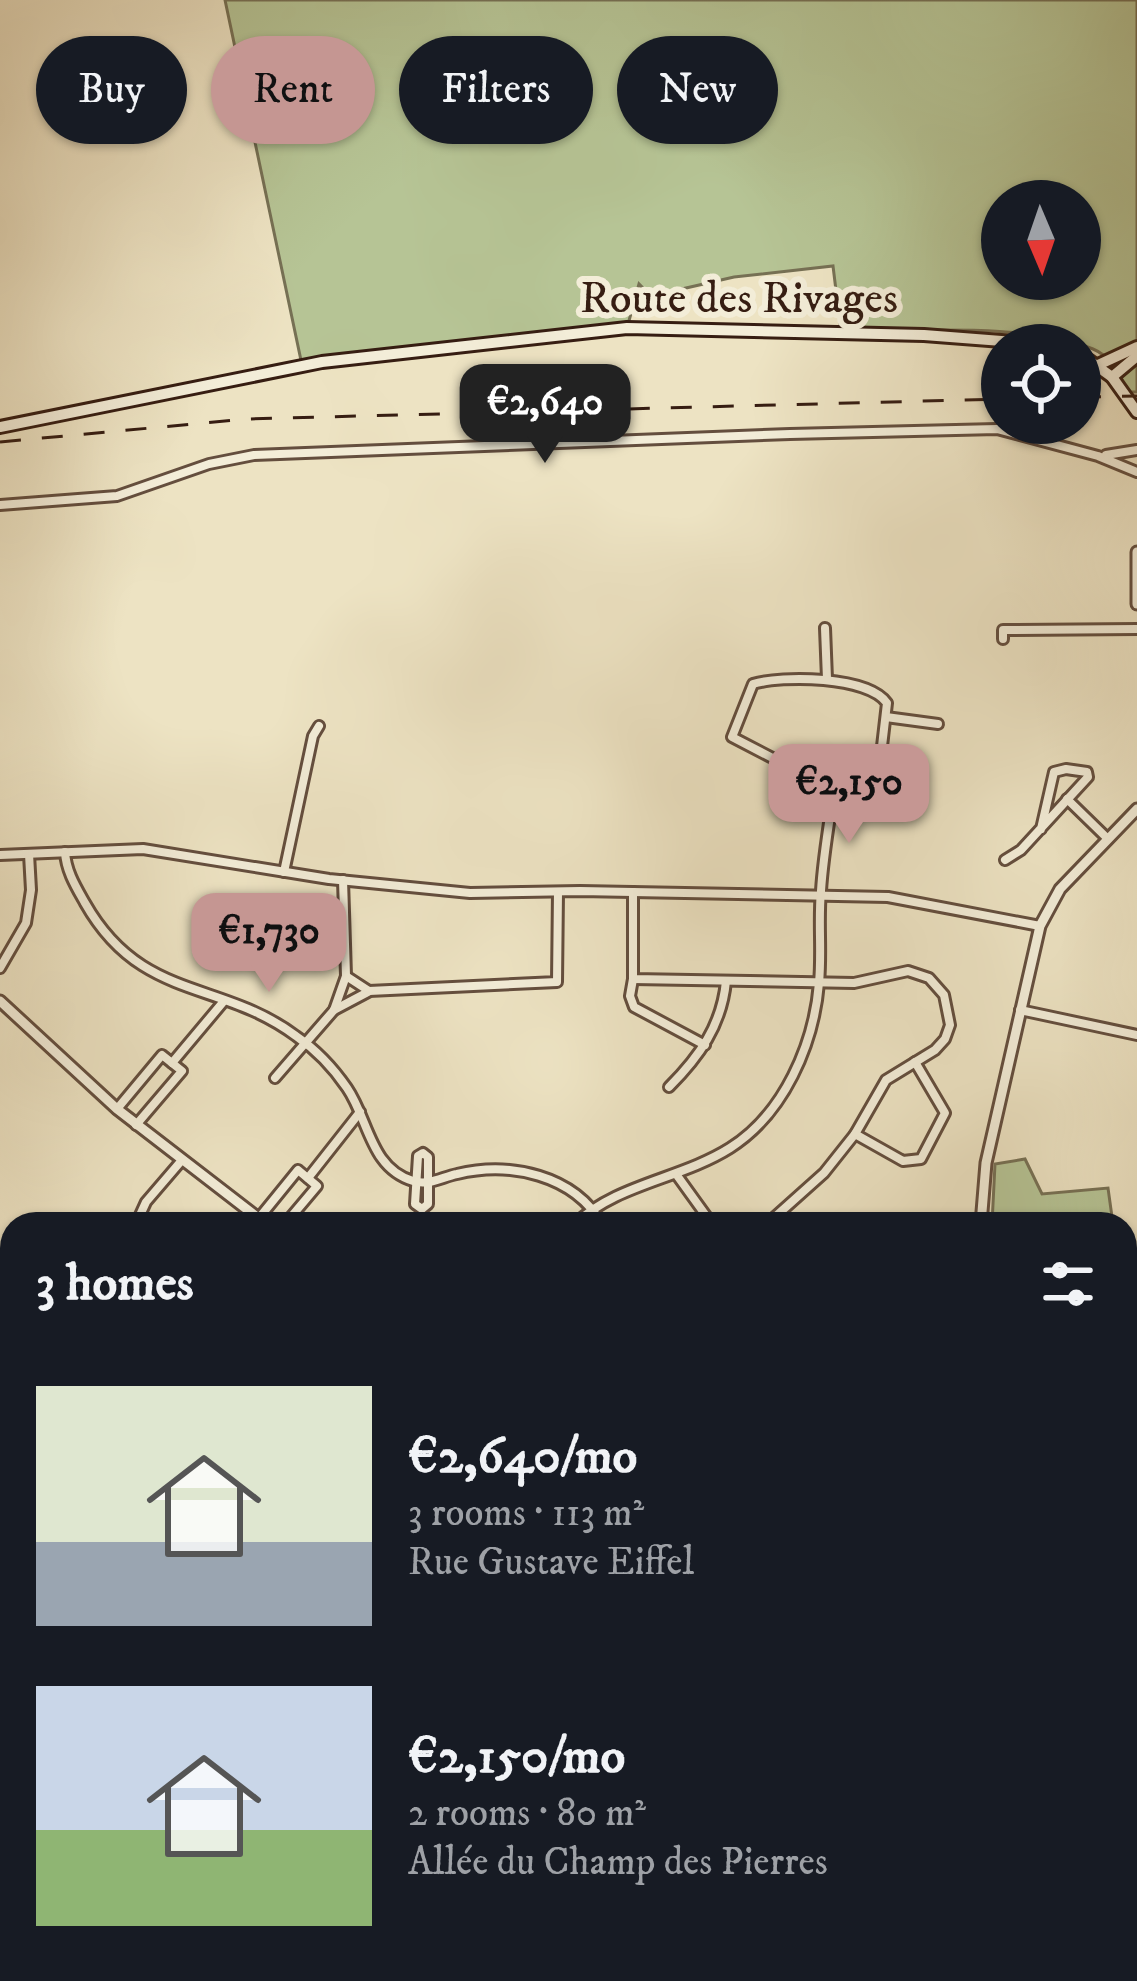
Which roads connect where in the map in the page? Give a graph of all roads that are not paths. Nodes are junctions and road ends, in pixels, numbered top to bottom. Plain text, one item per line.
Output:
1 (981, 339) edge
2 (1137, 351) edge
3 (1101, 363) edge
4 (1101, 367) edge
5 (1112, 376) junction
6 (1137, 412) edge
7 (0, 428) edge
8 (1137, 450) edge
9 (1098, 456) junction
10 (1137, 472) edge
11 (0, 505) edge
12 (1137, 552) edge
13 (1137, 604) edge
14 (825, 628) dead end
15 (1137, 629) edge
16 (1004, 639) dead end
17 (827, 680) junction
18 (886, 717) junction
19 (938, 724) dead end
20 (319, 726) dead end
21 (834, 790) junction
22 (1067, 799) junction
23 (1137, 809) edge
24 (1050, 810) junction
25 (1108, 839) junction
26 (65, 852) junction
27 (29, 854) junction
28 (0, 855) edge
29 (1005, 860) dead end
30 (284, 872) junction
31 (343, 880) junction
32 (558, 892) junction
33 (633, 892) junction
34 (820, 895) junction
35 (1040, 926) junction
36 (0, 968) edge
37 (346, 976) junction
38 (633, 979) junction
39 (726, 981) junction
40 (820, 981) junction
41 (369, 991) junction
42 (0, 1001) edge
43 (224, 1001) junction
44 (334, 1010) junction
45 (1020, 1010) junction
46 (1137, 1035) edge
47 (306, 1043) junction
48 (705, 1045) junction
49 (915, 1062) junction
50 (172, 1063) junction
51 (275, 1078) dead end
52 (669, 1087) dead end
53 (117, 1109) junction
54 (360, 1112) junction
55 (136, 1125) junction
56 (855, 1134) junction
57 (182, 1160) junction
58 (676, 1174) junction
59 (308, 1178) junction
60 (415, 1182) junction
61 (430, 1183) junction
62 (591, 1206) junction
63 (141, 1212) edge
64 (250, 1212) edge
65 (268, 1212) edge
66 (295, 1212) edge
67 (586, 1212) edge
68 (595, 1212) edge
69 (703, 1212) edge
70 (780, 1212) edge
71 (982, 1212) edge

1 - 7 main road, Route des Rivages
2 - 3 main road
2 - 5 main road
4 - 5 main road
5 - 6 main road
8 - 9 street
9 - 10 street
9 - 11 street
12 - 13 street
14 - 17 street
15 - 16 street
17 - 18 street
17 - 21 street
18 - 19 street
18 - 21 street
20 - 30 street
21 - 34 street
22 - 24 street
22 - 24 street
22 - 25 street
23 - 25 street
24 - 29 street
25 - 35 street
26 - 27 street
26 - 30 street
26 - 43 street
27 - 28 street
27 - 36 street
30 - 31 street
31 - 32 street
31 - 37 street
32 - 33 street
32 - 41 street
33 - 34 street
33 - 38 street
34 - 35 street
34 - 40 street
35 - 45 street
37 - 41 street
37 - 44 street
38 - 39 street
38 - 48 street
39 - 40 street
39 - 48 street
40 - 49 street
40 - 58 street
41 - 44 street
42 - 53 street
43 - 47 street
43 - 50 street
44 - 47 street
45 - 46 street
45 - 71 street
47 - 51 street
47 - 54 street
48 - 52 street
49 - 56 street
49 - 56 street
50 - 53 street
50 - 55 street
53 - 55 street
54 - 59 street
54 - 60 street
55 - 57 street
56 - 70 street
57 - 63 street
57 - 64 street
58 - 62 street
58 - 69 street
59 - 65 street
59 - 66 street
60 - 61 street
60 - 61 street
60 - 61 street
61 - 62 street
62 - 67 street
62 - 68 street

